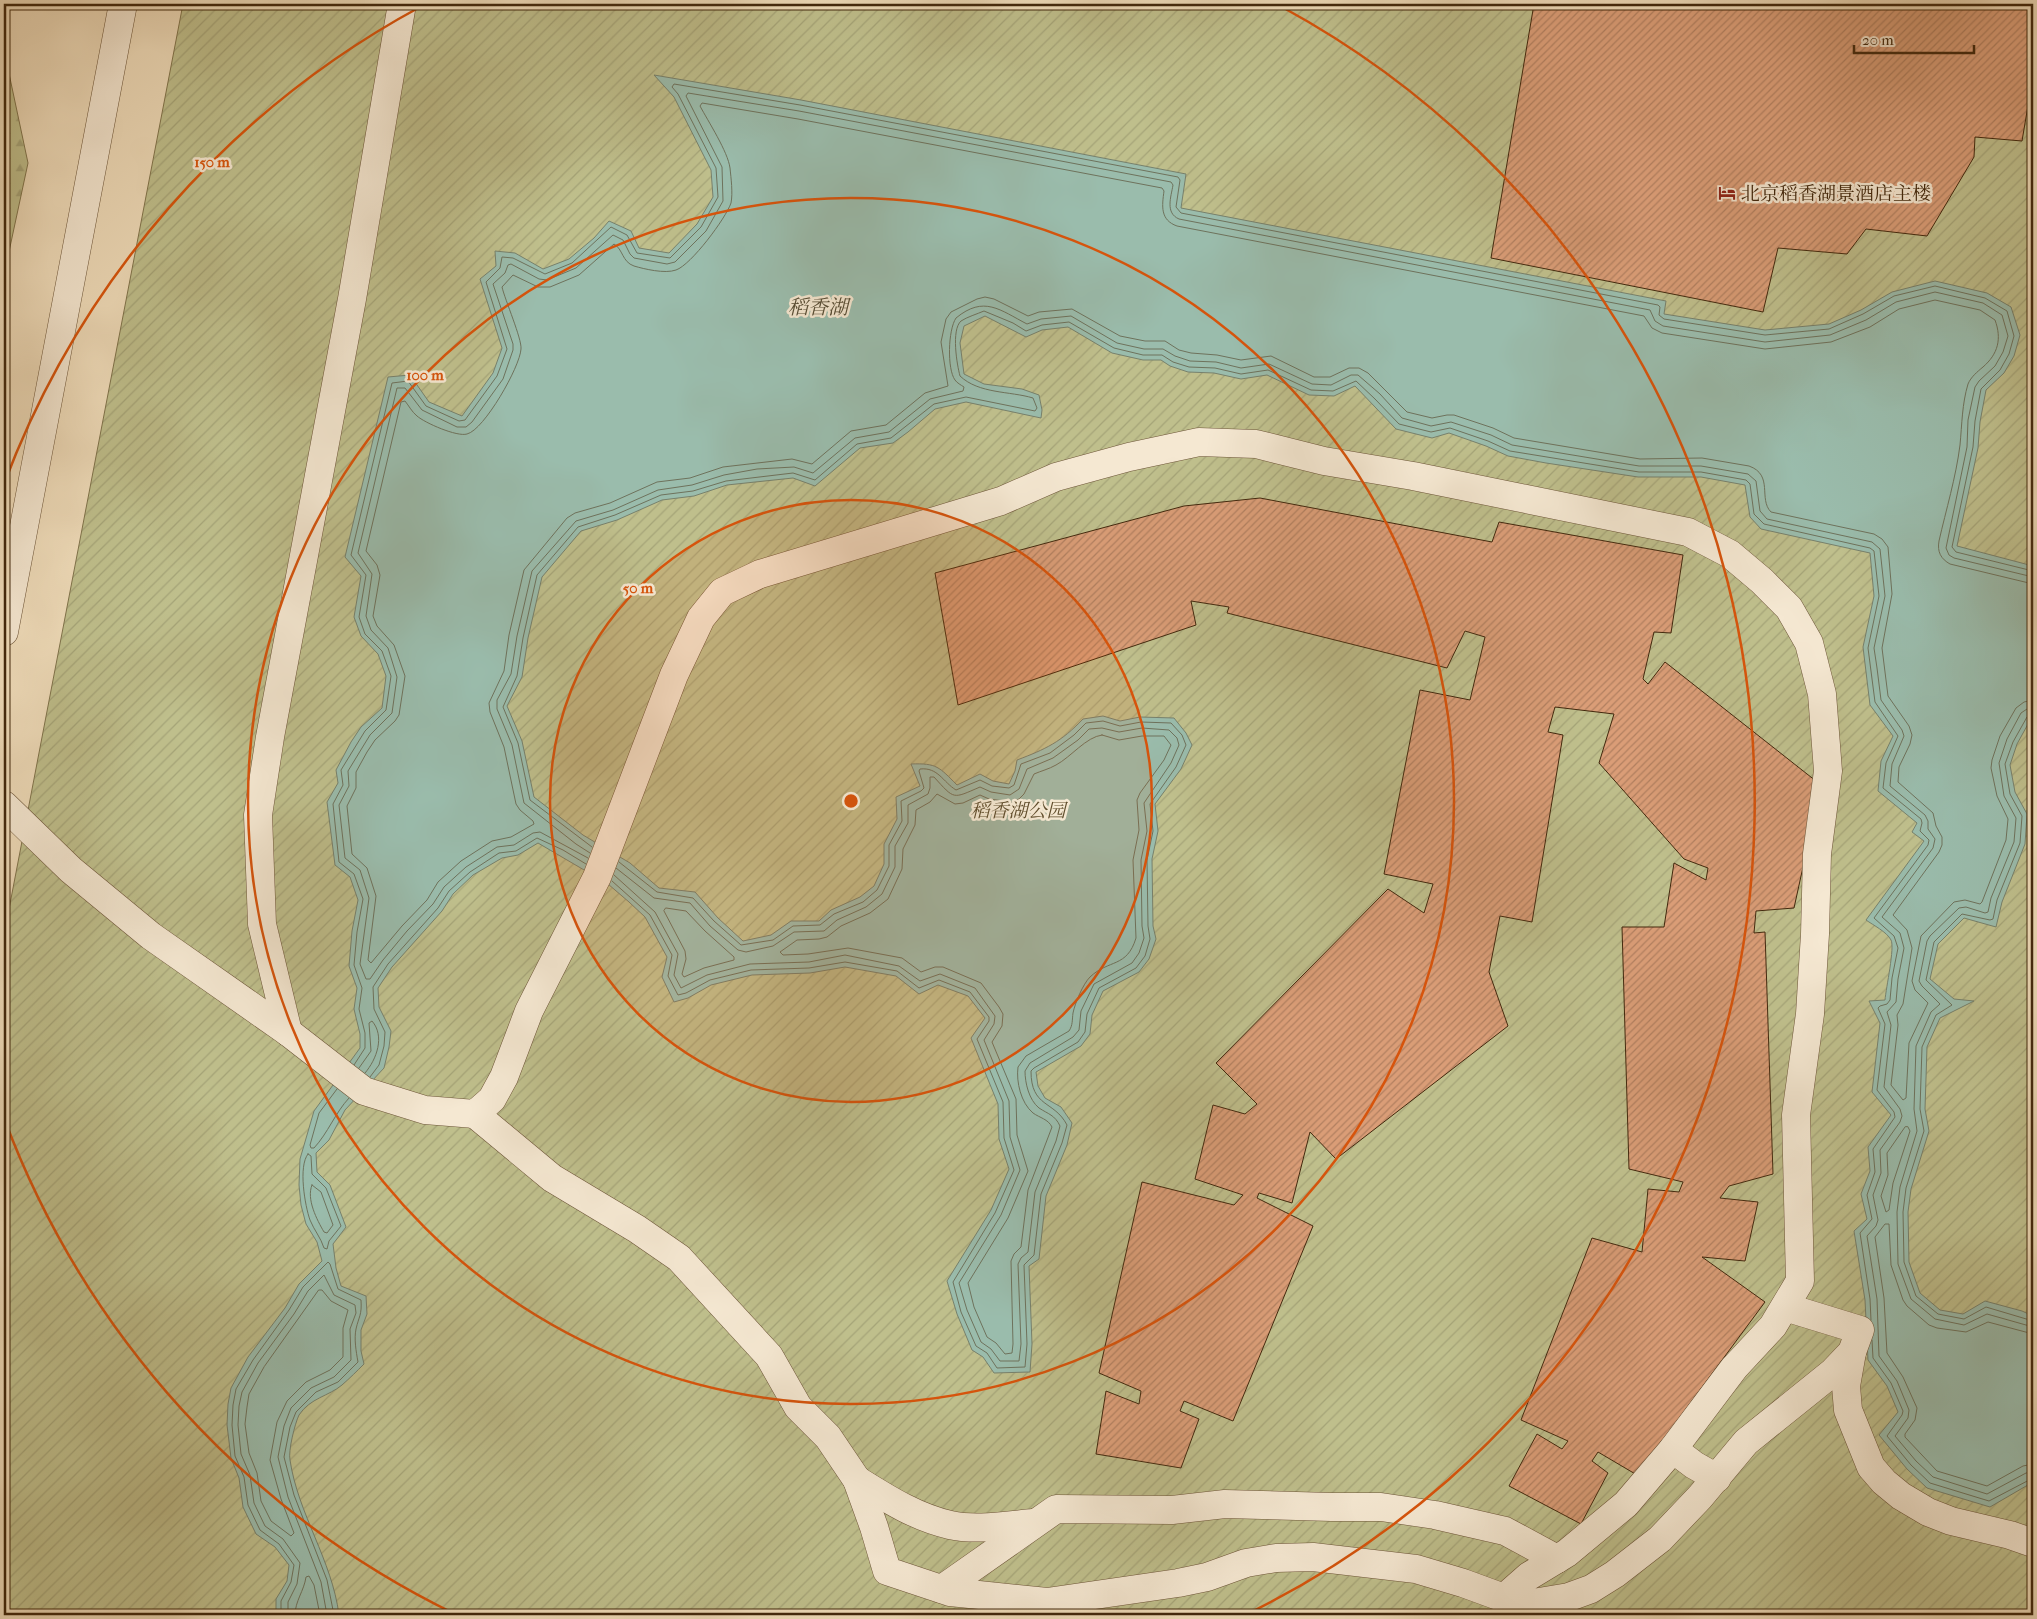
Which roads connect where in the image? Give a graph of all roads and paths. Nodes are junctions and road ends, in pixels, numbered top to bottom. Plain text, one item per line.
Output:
1 (123, 4) edge
2 (402, 4) edge
3 (4, 632) edge
4 (4, 805) edge
5 (288, 1032) junction
6 (474, 1114) junction
7 (1785, 1307) junction
8 (1852, 1352) junction
9 (1673, 1449) junction
10 (1717, 1478) junction
11 (857, 1480) junction
12 (1036, 1523) junction
13 (2033, 1543) edge
14 (1557, 1560) junction
15 (942, 1589) junction
16 (1504, 1598) junction

1 - 3 street
2 - 5 street
4 - 5 street
5 - 6 street
6 - 7 street
6 - 11 street
7 - 8 street
7 - 9 street
8 - 10 street
8 - 13 street
9 - 10 street
9 - 14 street
10 - 16 street
11 - 12 street
11 - 15 street
12 - 14 street
12 - 15 street
14 - 16 street
15 - 16 street

